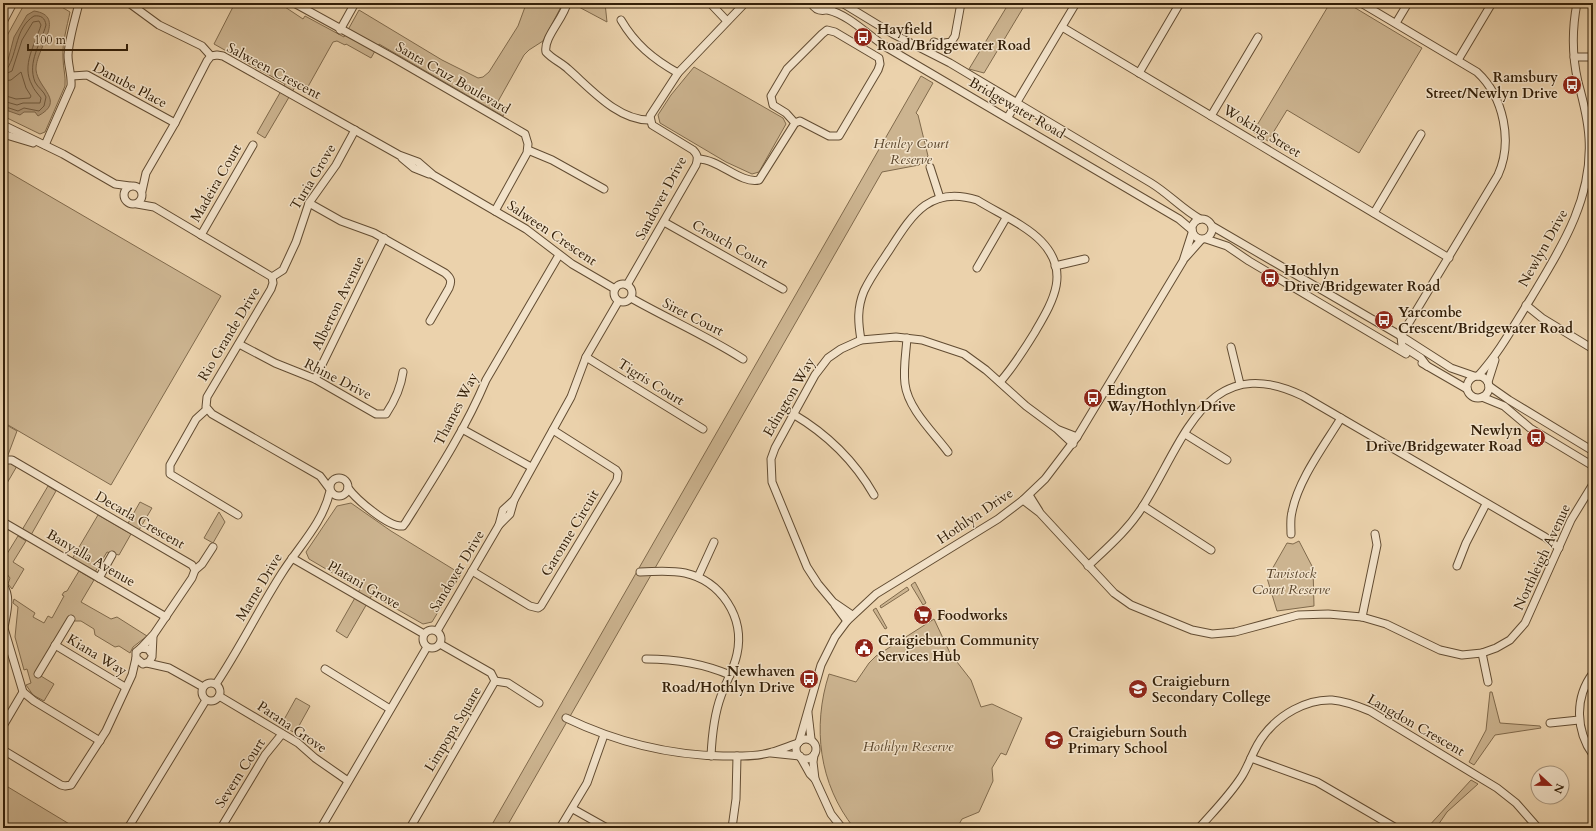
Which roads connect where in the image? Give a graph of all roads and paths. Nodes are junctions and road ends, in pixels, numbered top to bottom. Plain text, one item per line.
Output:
1 (13, 3) edge
2 (79, 3) edge
3 (129, 3) edge
4 (294, 3) edge
5 (355, 3) edge
6 (567, 3) edge
7 (710, 3) edge
8 (811, 3) edge
9 (835, 3) edge
10 (842, 3) edge
11 (962, 3) edge
12 (1076, 3) edge
13 (1180, 3) edge
14 (1361, 3) edge
15 (1408, 3) edge
16 (1492, 3) edge
17 (1577, 3) edge
18 (743, 4) edge
19 (828, 10) junction
20 (621, 20) dead end
21 (727, 21) junction
22 (3, 22) edge
23 (1396, 23) junction
24 (1062, 27) junction
25 (340, 30) junction
26 (1258, 37) dead end
27 (934, 42) dead end
28 (211, 56) junction
29 (1574, 57) junction
30 (1593, 57) edge
31 (1458, 60) junction
32 (1139, 72) junction
33 (678, 73) junction
34 (72, 76) junction
35 (1016, 103) junction
36 (1211, 116) junction
37 (1008, 117) junction
38 (650, 120) junction
39 (175, 123) junction
40 (795, 123) junction
41 (3, 125) edge
42 (355, 130) junction
43 (3, 134) edge
44 (1421, 134) dead end
45 (45, 145) junction
46 (253, 145) dead end
47 (528, 150) junction
48 (698, 159) junction
49 (930, 167) dead end
50 (146, 173) junction
51 (115, 184) junction
52 (130, 186) junction
53 (604, 189) dead end
54 (142, 192) junction
55 (124, 196) junction
56 (940, 198) junction
57 (309, 203) junction
58 (136, 204) junction
59 (154, 207) junction
60 (494, 210) junction
61 (1374, 213) junction
62 (1006, 218) junction
63 (1200, 219) junction
64 (664, 222) junction
65 (1212, 226) junction
66 (1192, 232) junction
67 (201, 235) junction
68 (384, 238) junction
69 (1204, 239) junction
70 (559, 255) junction
71 (1449, 258) junction
72 (1085, 259) dead end
73 (1183, 261) junction
74 (1055, 266) junction
75 (977, 268) dead end
76 (272, 277) junction
77 (627, 285) junction
78 (615, 288) junction
79 (783, 289) dead end
80 (631, 298) junction
81 (618, 302) junction
82 (1525, 308) junction
83 (430, 321) dead end
84 (1411, 321) junction
85 (1401, 336) junction
86 (907, 338) junction
87 (861, 340) junction
88 (1410, 342) junction
89 (239, 344) junction
90 (1231, 347) dead end
91 (1593, 348) edge
92 (1496, 356) junction
93 (586, 357) junction
94 (743, 359) dead end
95 (1427, 366) junction
96 (403, 372) dead end
97 (1476, 376) junction
98 (315, 379) junction
99 (1000, 382) junction
100 (1240, 384) junction
101 (1488, 384) junction
102 (1467, 389) junction
103 (1482, 397) junction
104 (207, 409) junction
105 (793, 414) junction
106 (1341, 418) junction
107 (462, 429) junction
108 (703, 429) dead end
109 (1057, 429) junction
110 (553, 430) junction
111 (1185, 434) junction
112 (1077, 437) junction
113 (1073, 444) junction
114 (1593, 451) edge
115 (948, 452) dead end
116 (3, 460) edge
117 (1227, 460) dead end
118 (1593, 466) edge
119 (531, 467) junction
120 (320, 476) junction
121 (336, 478) junction
122 (1593, 484) edge
123 (348, 488) junction
124 (330, 490) junction
125 (874, 495) dead end
126 (1029, 495) junction
127 (341, 496) junction
128 (356, 499) junction
129 (1023, 500) junction
130 (1486, 504) junction
131 (326, 506) junction
132 (1143, 506) junction
133 (1040, 513) junction
134 (238, 515) dead end
135 (3, 522) edge
136 (1290, 534) dead end
137 (1375, 534) dead end
138 (1545, 537) junction
139 (1562, 540) junction
140 (714, 542) dead end
141 (212, 547) dead end
142 (1559, 548) junction
143 (1211, 550) dead end
144 (108, 557) dead end
145 (292, 558) junction
146 (1088, 566) junction
147 (1457, 566) dead end
148 (195, 570) junction
149 (472, 571) junction
150 (640, 572) dead end
151 (698, 577) junction
152 (99, 578) junction
153 (3, 585) edge
154 (5, 605) edge
155 (166, 617) junction
156 (1362, 617) junction
157 (71, 618) dead end
158 (850, 618) junction
159 (4, 627) edge
160 (437, 631) junction
161 (154, 634) junction
162 (424, 634) junction
163 (440, 644) junction
164 (55, 645) junction
165 (427, 647) junction
166 (141, 648) junction
167 (1482, 653) junction
168 (152, 654) junction
169 (136, 658) junction
170 (646, 659) dead end
171 (146, 664) junction
172 (169, 668) junction
173 (325, 669) dead end
174 (1593, 673) edge
175 (38, 674) dead end
176 (132, 675) junction
177 (730, 675) junction
178 (495, 681) junction
179 (1488, 682) dead end
180 (216, 684) junction
181 (126, 687) junction
182 (203, 687) junction
183 (23, 692) junction
184 (219, 696) junction
185 (206, 700) junction
186 (538, 703) dead end
187 (390, 709) junction
188 (808, 712) junction
189 (566, 718) dead end
190 (1579, 720) junction
191 (1550, 723) dead end
192 (3, 726) edge
193 (282, 734) junction
194 (604, 735) junction
195 (811, 739) junction
196 (100, 741) junction
197 (798, 742) junction
198 (3, 750) edge
199 (771, 752) junction
200 (814, 755) junction
201 (1593, 755) edge
202 (711, 756) junction
203 (737, 756) junction
204 (801, 757) junction
205 (1251, 758) junction
206 (815, 779) junction
207 (348, 781) junction
208 (572, 809) junction
209 (1204, 826) edge
210 (128, 828) edge
211 (221, 828) edge
212 (321, 828) edge
213 (410, 828) edge
214 (560, 828) edge
215 (607, 828) edge
216 (732, 828) edge
217 (842, 828) edge
218 (1396, 828) edge
219 (1538, 828) edge

1 - 22 street
2 - 34 street
3 - 28 street
4 - 25 street, Santa Cruz Boulevard
5 - 25 street
6 - 38 street
7 - 21 street
8 - 19 street, Bridgewater Road
9 - 19 street
10 - 35 street, Bridgewater Road
11 - 27 street
12 - 24 street
13 - 32 street
14 - 23 street
15 - 23 street
16 - 31 street
17 - 29 street, Newlyn Drive
18 - 21 street
19 - 37 street, Bridgewater Road
20 - 33 street
21 - 33 street
23 - 31 street
24 - 32 street, Woking Street
24 - 35 street
25 - 47 street, Santa Cruz Boulevard
26 - 36 street
28 - 39 street, Salween Crescent
28 - 42 street, Salween Crescent
29 - 30 street
29 - 82 street, Newlyn Drive
31 - 71 street
32 - 36 street, Woking Street
33 - 38 street
34 - 39 street, Danube Place
34 - 45 street
35 - 37 street
35 - 63 street, Bridgewater Road
36 - 61 street, Woking Street
37 - 66 street, Bridgewater Road
38 - 48 street, Sandover Drive
39 - 50 street, Salween Crescent
40 - 40 street
40 - 48 street
41 - 45 street
42 - 57 street, Turia Grove
42 - 60 street, Salween Crescent
43 - 45 street
44 - 61 street
45 - 51 street
46 - 67 street, Madeira Court
47 - 53 street
47 - 60 street
48 - 64 street, Sandover Drive
49 - 56 street
50 - 52 street, Salween Crescent
50 - 54 street, Salween Crescent
51 - 52 street
51 - 55 street
52 - 54 street
52 - 55 street
54 - 58 street
54 - 59 street, Rio Grande Drive
55 - 58 street
56 - 62 street
56 - 87 street
57 - 68 street
57 - 76 street, Turia Grove
58 - 59 street, Rio Grande Drive
59 - 67 street, Rio Grande Drive
60 - 70 street, Salween Crescent
61 - 71 street, Woking Street
62 - 74 street
62 - 75 street
63 - 65 street
63 - 66 street
64 - 77 street, Sandover Drive
64 - 79 street, Crouch Court
65 - 69 street
65 - 85 street
66 - 69 street
66 - 73 street, Hothlyn Drive
67 - 76 street, Rio Grande Drive
68 - 83 street
68 - 98 street, Alberton Avenue
69 - 73 street, Hothlyn Drive
69 - 95 street
70 - 78 street, Salween Crescent
70 - 107 street, Thames Way
71 - 84 street
72 - 74 street
73 - 112 street, Hothlyn Drive
74 - 99 street
76 - 89 street, Rio Grande Drive
77 - 78 street
77 - 80 street
78 - 81 street
80 - 81 street
80 - 94 street, Siret Court
81 - 93 street, Sandover Drive
82 - 91 street
82 - 92 street, Newlyn Drive
84 - 85 street
84 - 88 street
85 - 88 street
85 - 95 street
86 - 87 street, Edington Way
86 - 99 street, Edington Way
86 - 115 street
87 - 105 street, Edington Way
88 - 97 street
89 - 98 street, Rhine Drive
89 - 104 street, Rio Grande Drive
90 - 100 street
92 - 97 street, Newlyn Drive
92 - 101 street, Newlyn Drive
93 - 108 street, Tigris Court
93 - 110 street, Sandover Drive
95 - 102 street
96 - 98 street, Rhine Drive
97 - 101 street
97 - 102 street
99 - 109 street, Edington Way
100 - 106 street
100 - 111 street
101 - 103 street
101 - 114 street
102 - 103 street
103 - 118 street
104 - 120 street
104 - 134 street
105 - 125 street
105 - 158 street, Edington Way
106 - 130 street
106 - 136 street
107 - 119 street
107 - 128 street, Thames Way
109 - 112 street, Edington Way
109 - 113 street, Edington Way
110 - 119 street, Sandover Drive
110 - 149 street, Garonne Circuit
111 - 117 street
111 - 132 street
112 - 113 street, Hothlyn Drive
113 - 126 street, Hothlyn Drive
116 - 148 street, Decarla Crescent
119 - 149 street, Sandover Drive
120 - 121 street
120 - 124 street
121 - 123 street
121 - 124 street
122 - 139 street, Northleigh Avenue
123 - 127 street
123 - 128 street, Thames Way
124 - 127 street
124 - 131 street, Marne Drive
126 - 129 street, Hothlyn Drive
126 - 133 street, Northleigh Avenue
127 - 128 street, Thames Way
127 - 131 street, Marne Drive
129 - 133 street, Northleigh Avenue
129 - 158 street, Hothlyn Drive
130 - 138 street
130 - 147 street
131 - 145 street, Marne Drive
132 - 143 street
132 - 146 street
133 - 146 street, Northleigh Avenue
135 - 152 street, Banyalla Avenue
137 - 156 street
138 - 139 street
138 - 142 street
139 - 142 street, Northleigh Avenue
140 - 151 street
141 - 148 street
142 - 167 street, Northleigh Avenue
144 - 152 street
145 - 162 street, Platani Grove
145 - 180 street, Marne Drive
146 - 156 street, Northleigh Avenue
148 - 155 street
149 - 160 street, Sandover Drive
150 - 151 street
151 - 177 street
152 - 155 street, Banyalla Avenue
153 - 154 street
154 - 159 street
155 - 161 street
156 - 167 street, Northleigh Avenue
157 - 164 street
158 - 188 street, Hothlyn Drive
159 - 183 street
160 - 162 street
160 - 163 street
161 - 166 street
161 - 168 street
162 - 165 street
163 - 165 street
163 - 178 street, Limpopa Square
164 - 175 street
164 - 181 street, Kiana Way
165 - 187 street
166 - 168 street
166 - 169 street
167 - 179 street
168 - 171 street
168 - 172 street
169 - 171 street
169 - 176 street
170 - 177 street
171 - 172 street
171 - 176 street
172 - 182 street
173 - 187 street
174 - 190 street
176 - 181 street
177 - 202 street
178 - 186 street
178 - 213 street, Limpopa Square
180 - 182 street
180 - 184 street
181 - 196 street
182 - 185 street
183 - 192 street
183 - 196 street
184 - 185 street
184 - 193 street, Parana Grove
185 - 210 street
187 - 207 street
188 - 195 street, Hothlyn Drive
188 - 197 street, Hothlyn Drive
189 - 194 street
190 - 191 street
190 - 201 street
193 - 207 street, Parana Grove
193 - 211 street, Severn Court
194 - 202 street
194 - 208 street
195 - 197 street
195 - 200 street
196 - 198 street
197 - 199 street
197 - 204 street
199 - 203 street
199 - 204 street
200 - 204 street
200 - 206 street
202 - 203 street
203 - 216 street
204 - 206 street
205 - 209 street, Langdon Crescent
205 - 218 street
205 - 219 street, Langdon Crescent
206 - 217 street
207 - 212 street
208 - 214 street
208 - 215 street

